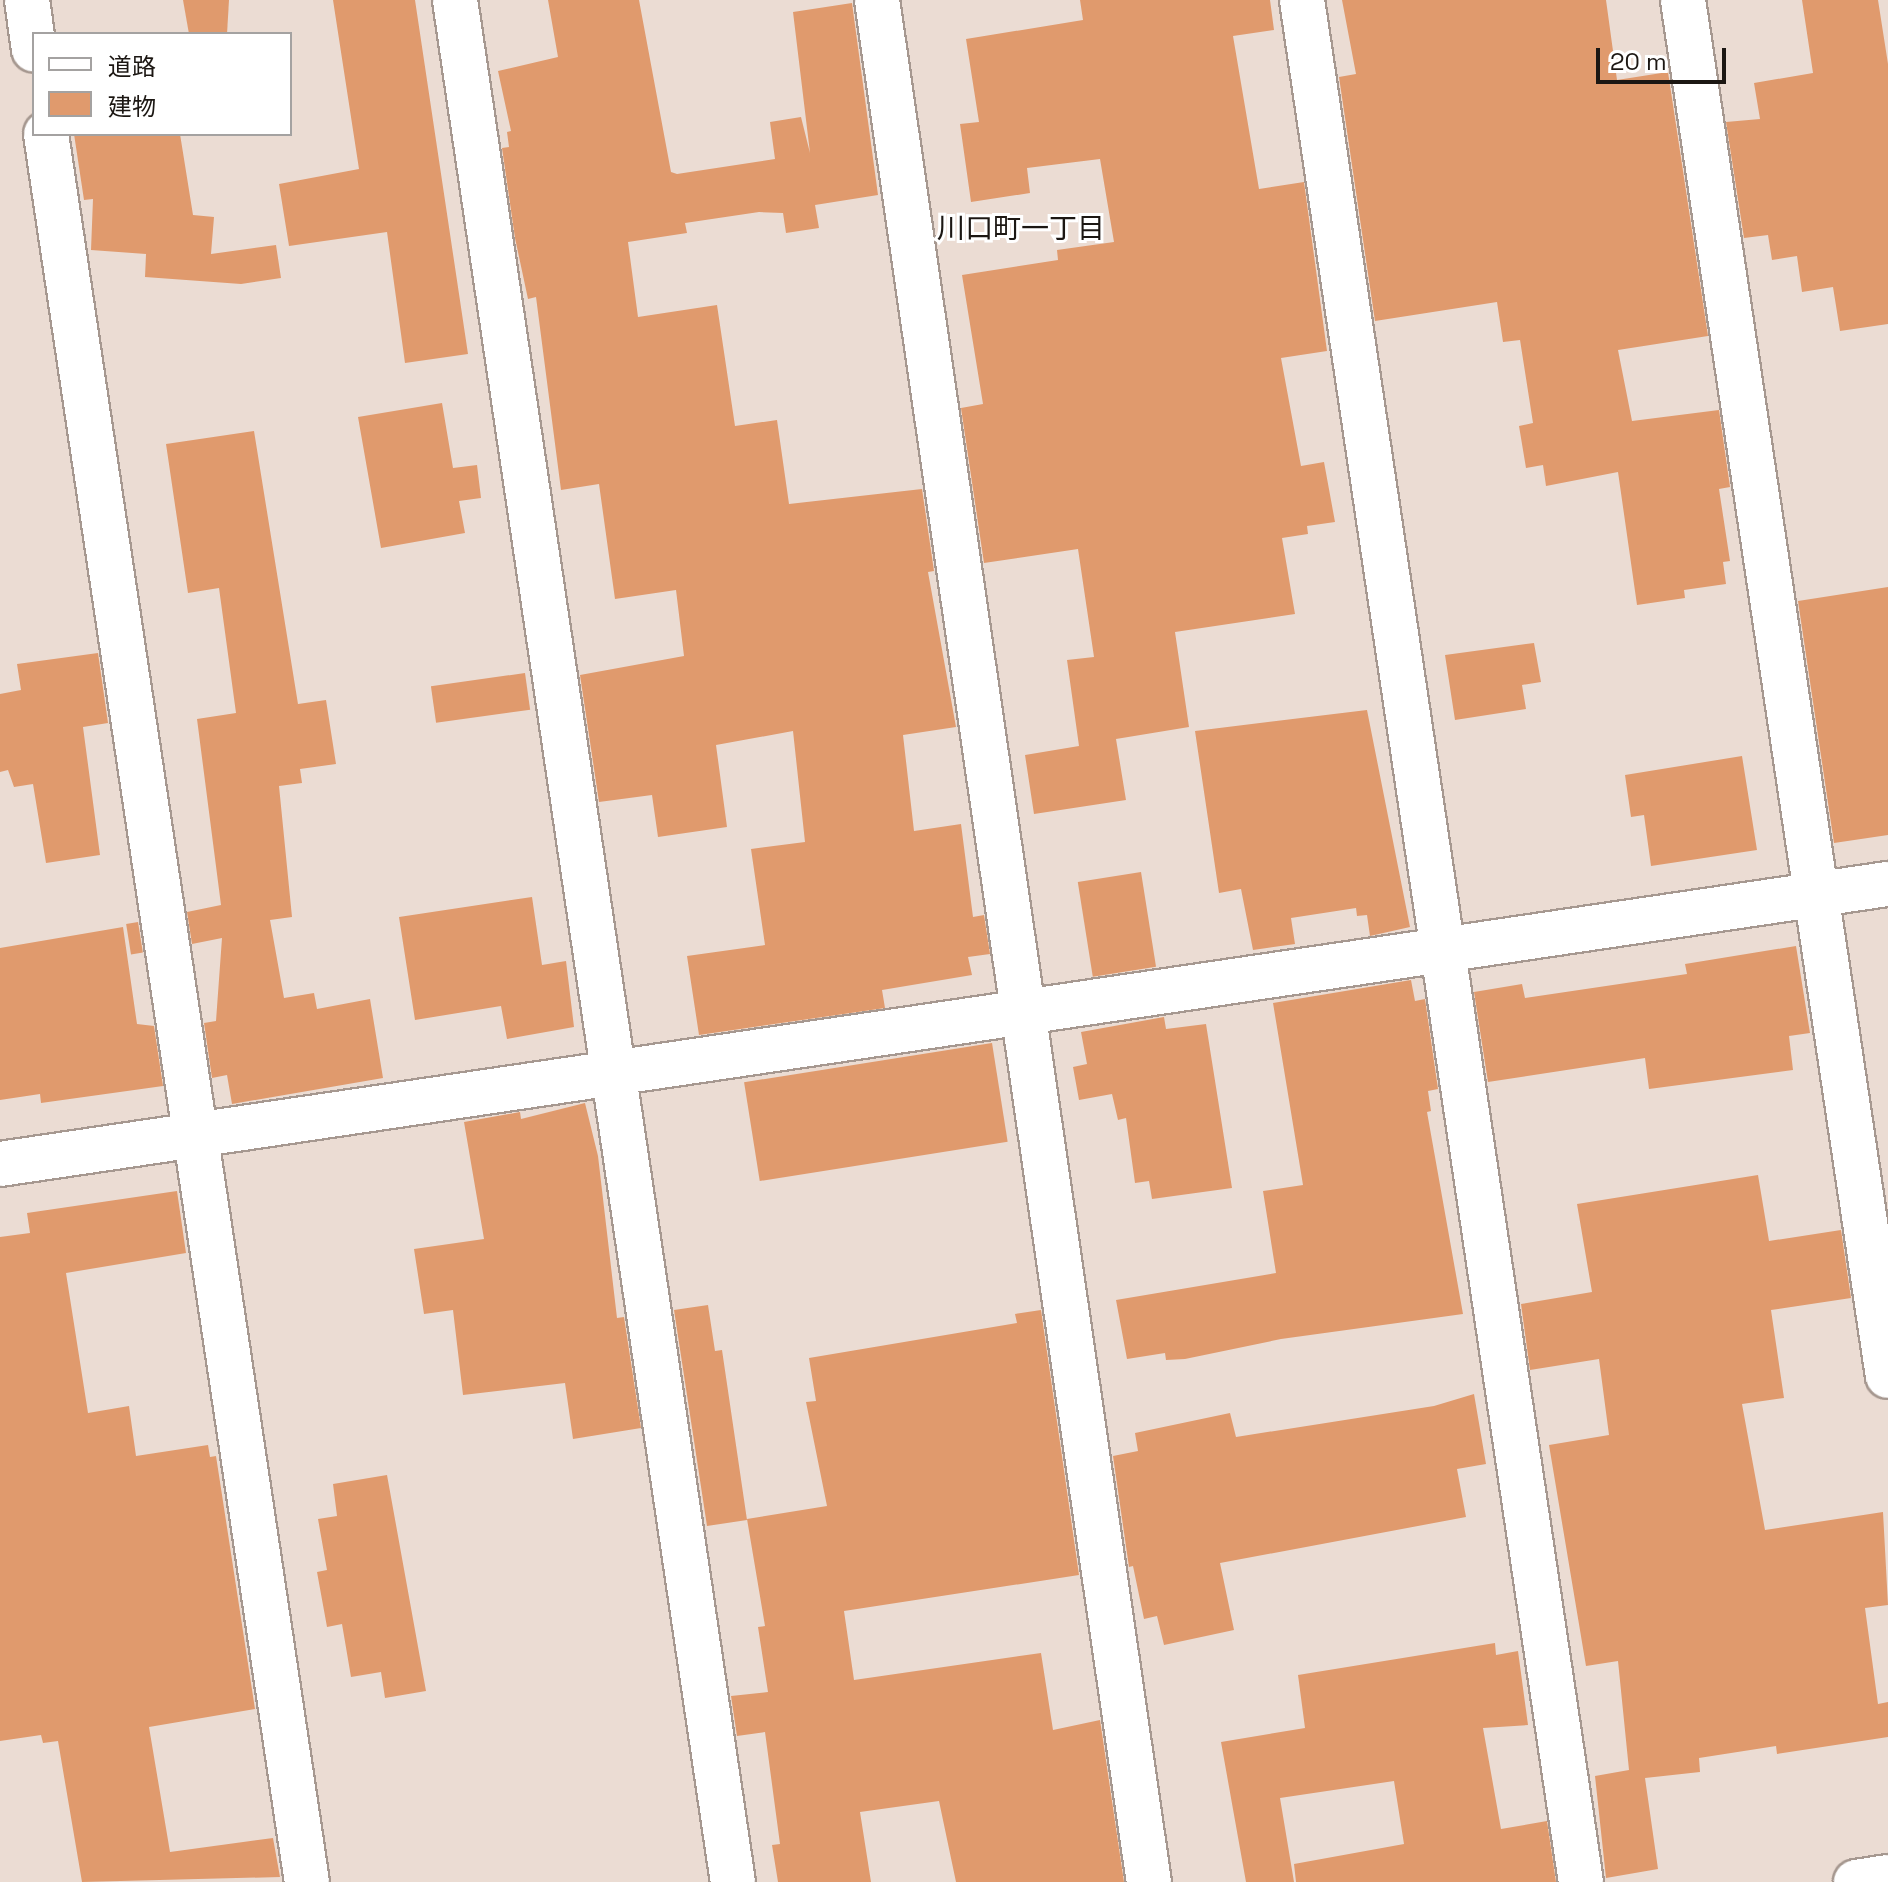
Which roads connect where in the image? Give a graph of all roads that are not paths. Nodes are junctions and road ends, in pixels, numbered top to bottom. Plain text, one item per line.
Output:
1 (27, 0) edge
2 (455, 0) edge
3 (877, 0) edge
4 (1302, 0) edge
5 (1683, 0) edge
6 (32, 36) edge
7 (46, 136) edge
8 (1888, 884) edge
9 (1817, 895) junction
10 (1440, 951) junction
11 (1027, 1011) junction
12 (614, 1075) junction
13 (195, 1136) junction
14 (0, 1164) edge
15 (1888, 1376) edge
16 (1888, 1877) edge
17 (307, 1882) edge
18 (733, 1882) edge
19 (1149, 1882) edge
20 (1581, 1882) edge
21 (1856, 1882) edge

1 - 6 street
2 - 12 street
3 - 11 street
4 - 10 street
5 - 9 street
7 - 13 street
8 - 9 street
9 - 10 street
9 - 15 street
10 - 11 street
10 - 20 street
11 - 12 street
11 - 19 street
12 - 13 street
12 - 18 street
13 - 14 street
13 - 17 street
16 - 21 street

